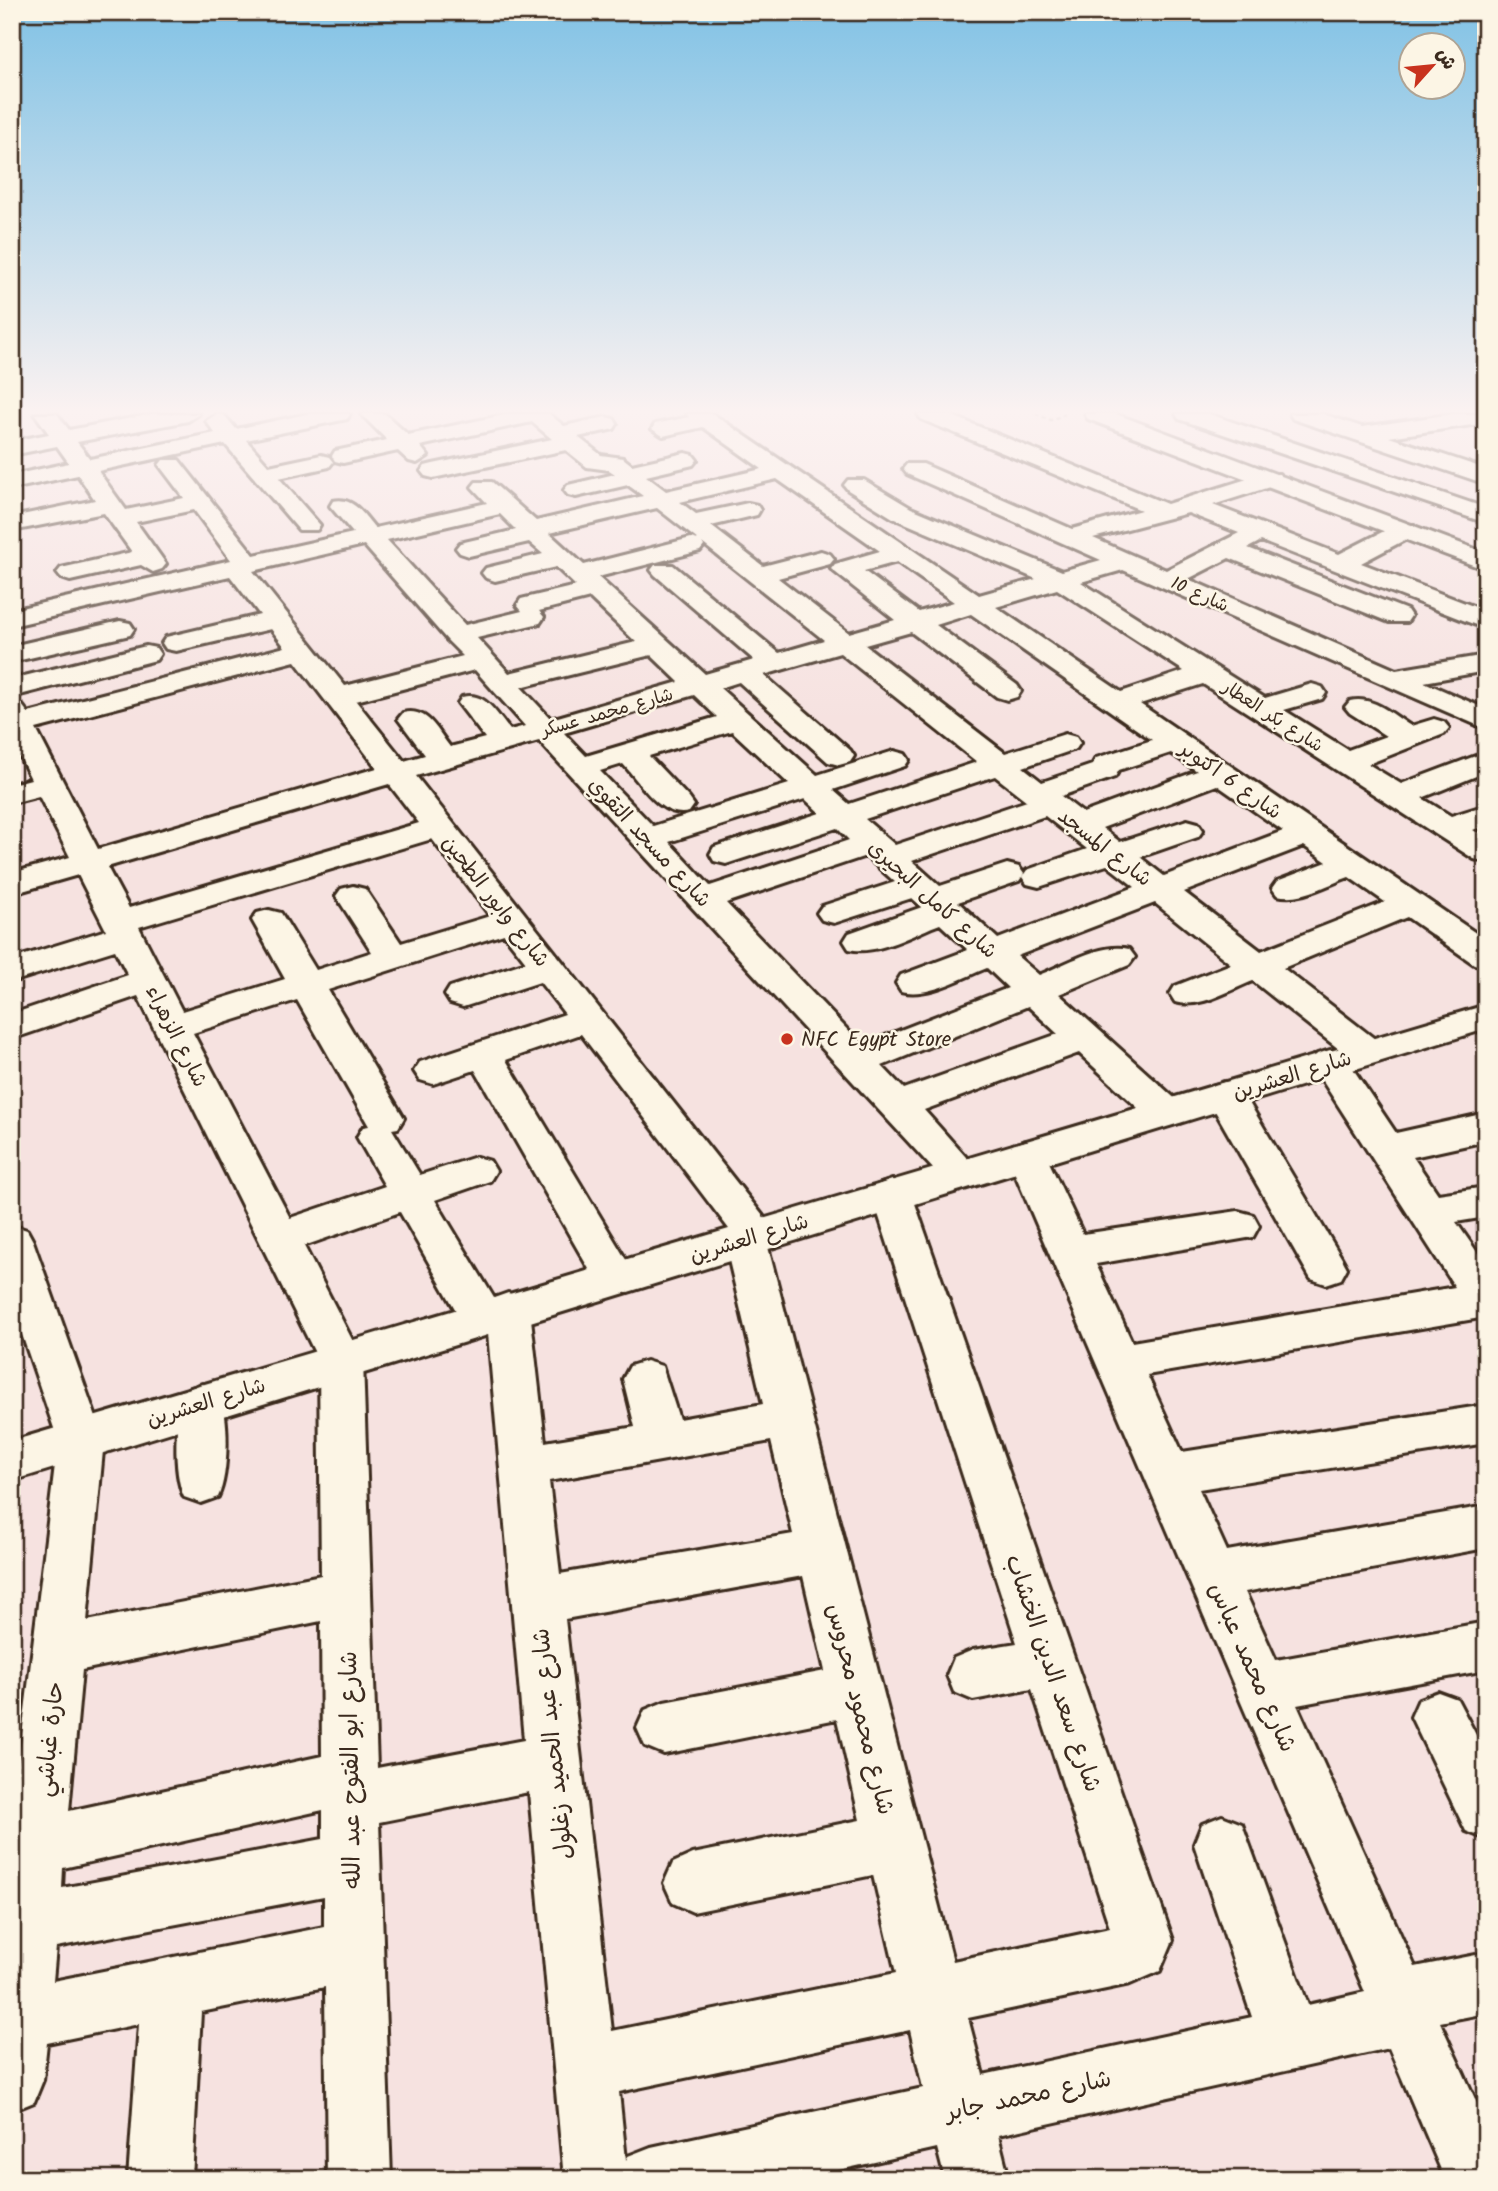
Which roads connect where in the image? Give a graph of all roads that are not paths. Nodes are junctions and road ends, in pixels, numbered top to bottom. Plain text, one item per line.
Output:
1 (120, 516) edge
2 (209, 516) edge
3 (300, 516) edge
4 (358, 516) edge
5 (427, 516) edge
6 (521, 516) edge
7 (596, 516) edge
8 (682, 516) edge
9 (721, 516) edge
10 (847, 516) edge
11 (910, 516) edge
12 (1022, 516) edge
13 (1150, 516) edge
14 (1202, 516) edge
15 (1367, 516) edge
16 (1368, 516) edge
17 (1458, 516) edge
18 (691, 523) junction
19 (308, 525) dead end
20 (1405, 530) junction
21 (1486, 531) edge
22 (533, 532) junction
23 (1259, 533) junction
24 (369, 537) junction
25 (1069, 537) junction
26 (879, 538) junction
27 (620, 540) dead end
28 (713, 541) junction
29 (1486, 547) edge
30 (469, 548) dead end
31 (1227, 549) junction
32 (901, 553) junction
33 (1126, 561) junction
34 (1486, 562) edge
35 (241, 564) junction
36 (653, 564) junction
37 (1340, 564) junction
38 (71, 573) dead end
39 (495, 573) dead end
40 (579, 575) junction
41 (758, 575) junction
42 (1060, 580) junction
43 (1167, 580) junction
44 (977, 604) junction
45 (1448, 606) junction
46 (273, 613) junction
47 (1398, 616) junction
48 (12, 618) edge
49 (1486, 621) edge
50 (913, 622) junction
51 (198, 625) dead end
52 (120, 629) dead end
53 (458, 635) junction
54 (1294, 636) junction
55 (843, 642) junction
56 (176, 643) dead end
57 (656, 645) junction
58 (302, 651) junction
59 (12, 654) edge
60 (146, 654) dead end
61 (774, 663) junction
62 (1483, 666) edge
63 (491, 671) junction
64 (744, 672) junction
65 (1207, 673) junction
66 (1084, 678) junction
67 (1392, 679) junction
68 (699, 685) junction
69 (12, 688) edge
70 (1048, 689) dead end
71 (1007, 691) dead end
72 (1312, 693) dead end
73 (338, 697) junction
74 (1118, 702) junction
75 (472, 703) dead end
76 (1360, 707) dead end
77 (1262, 708) junction
78 (413, 719) dead end
79 (737, 720) junction
80 (1486, 720) edge
81 (1149, 724) junction
82 (545, 730) junction
83 (1175, 741) junction
84 (505, 742) junction
85 (23, 743) edge
86 (629, 752) junction
87 (839, 756) dead end
88 (1091, 756) junction
89 (444, 760) junction
90 (894, 760) dead end
91 (1486, 761) edge
92 (1345, 762) junction
93 (1000, 765) junction
94 (580, 767) junction
95 (397, 773) junction
96 (1221, 773) junction
97 (810, 787) junction
98 (1173, 790) junction
99 (12, 794) edge
100 (1399, 796) junction
101 (1044, 799) junction
102 (678, 805) dead end
103 (1486, 814) edge
104 (843, 816) junction
105 (1078, 826) junction
106 (439, 827) junction
107 (1448, 828) junction
108 (1308, 833) junction
109 (647, 839) junction
110 (880, 851) junction
111 (1486, 852) edge
112 (726, 854) dead end
113 (1113, 854) junction
114 (89, 862) junction
115 (1352, 864) junction
116 (12, 884) edge
117 (1034, 884) junction
118 (1289, 888) dead end
119 (1159, 890) junction
120 (353, 895) dead end
121 (704, 900) junction
122 (1410, 904) junction
123 (834, 913) dead end
124 (951, 916) junction
125 (269, 920) dead end
126 (511, 920) junction
127 (122, 929) junction
128 (861, 941) dead end
129 (1486, 956) edge
130 (393, 957) junction
131 (1117, 957) dead end
132 (548, 967) junction
133 (1257, 967) junction
134 (12, 971) edge
135 (149, 980) junction
136 (914, 983) dead end
137 (307, 985) junction
138 (1035, 992) junction
139 (1188, 994) dead end
140 (463, 995) dead end
141 (1486, 1017) edge
142 (588, 1019) junction
143 (12, 1027) edge
144 (172, 1027) junction
145 (1084, 1038) junction
146 (484, 1054) junction
147 (1348, 1058) junction
148 (856, 1062) junction
149 (433, 1071) dead end
150 (1225, 1095) junction
151 (897, 1106) junction
152 (1167, 1113) junction
153 (1486, 1127) edge
154 (1386, 1149) junction
155 (1027, 1155) junction
156 (476, 1171) dead end
157 (961, 1174) junction
158 (410, 1194) junction
159 (892, 1195) junction
160 (1486, 1202) edge
161 (1427, 1211) junction
162 (1238, 1226) dead end
163 (751, 1237) junction
164 (279, 1238) junction
165 (12, 1241) edge
166 (1071, 1252) junction
167 (1326, 1268) dead end
168 (617, 1278) junction
169 (1485, 1300) edge
170 (22, 1301) edge
171 (495, 1314) junction
172 (341, 1361) junction
173 (1119, 1362) junction
174 (646, 1379) dead end
175 (202, 1403) junction
176 (789, 1419) junction
177 (1486, 1424) edge
178 (81, 1440) junction
179 (662, 1442) junction
180 (12, 1461) edge
181 (524, 1466) junction
182 (1168, 1474) junction
183 (201, 1483) dead end
184 (1486, 1527) edge
185 (822, 1551) junction
186 (1213, 1576) junction
187 (346, 1593) junction
188 (538, 1601) junction
189 (1486, 1646) edge
190 (59, 1651) junction
191 (1050, 1661) junction
192 (973, 1675) dead end
193 (1262, 1687) junction
194 (856, 1690) junction
195 (1438, 1717) dead end
196 (664, 1728) dead end
197 (553, 1761) junction
198 (351, 1789) junction
199 (1486, 1811) edge
200 (894, 1842) junction
201 (1222, 1844) dead end
202 (25, 1849) edge
203 (352, 1862) junction
204 (693, 1883) dead end
205 (29, 1923) junction
206 (354, 1951) junction
207 (1486, 1983) edge
208 (172, 1987) junction
209 (932, 1996) junction
210 (1403, 2007) junction
211 (19, 2018) junction
212 (1290, 2039) junction
213 (584, 2068) junction
214 (12, 2080) edge
215 (960, 2110) junction
216 (160, 2179) edge
217 (359, 2179) edge
218 (596, 2179) edge
219 (651, 2179) edge
220 (977, 2179) edge
221 (1478, 2179) edge

1 - 38 street
2 - 35 street, شارع وابور الطحين
3 - 19 street
4 - 24 street, شارع مسجد التقوي
5 - 24 street, شارع كامل البحيرى
6 - 22 street, شارع كامل البحيرى
7 - 22 street
8 - 18 street, شارع المسجد
9 - 18 street
10 - 26 street, شارع 6 اكتوبر
11 - 42 street, شارع بكر العطار
12 - 25 street, شارع 10
13 - 25 street
14 - 23 street
15 - 20 street
16 - 29 street
17 - 21 street
18 - 28 street, شارع المسجد
20 - 34 street
20 - 37 street
22 - 30 street
22 - 40 street, شارع كامل البحيرى
23 - 31 street
23 - 37 street
24 - 35 street
24 - 53 street, شارع مسجد التقوي
25 - 33 street, شارع 10
26 - 32 street, شارع 6 اكتوبر
26 - 41 street
27 - 36 street
28 - 36 street
28 - 41 street, شارع المسجد
31 - 43 street
31 - 47 street
32 - 44 street, شارع 6 اكتوبر
32 - 50 street
33 - 42 street, شارع محمد عسكر
33 - 43 street, شارع 10
35 - 46 street, شارع وابور الطحين
35 - 48 street
36 - 40 street
36 - 61 street
37 - 45 street
39 - 40 street
40 - 53 street
40 - 57 street, شارع كامل البحيرى
41 - 55 street, شارع المسجد
42 - 44 street, شارع محمد عسكر
42 - 65 street, شارع بكر العطار
43 - 54 street, شارع 10
44 - 50 street, شارع محمد عسكر
44 - 66 street, شارع 6 اكتوبر
45 - 47 street
45 - 49 street
46 - 51 street
46 - 56 street
46 - 58 street, شارع وابور الطحين
47 - 54 street
50 - 55 street, شارع محمد عسكر
50 - 71 street
52 - 59 street
53 - 63 street, شارع مسجد التقوي
54 - 67 street, شارع 10
55 - 61 street, شارع محمد عسكر
55 - 93 street, شارع المسجد
57 - 63 street
57 - 68 street, شارع كامل البحيرى
58 - 73 street, شارع وابور الطحين
58 - 85 street
60 - 69 street
61 - 64 street, شارع محمد عسكر
62 - 67 street
63 - 73 street
63 - 82 street, شارع مسجد التقوي
64 - 68 street, شارع محمد عسكر
64 - 87 street
65 - 74 street
65 - 77 street, شارع بكر العطار
66 - 70 street
66 - 74 street, شارع 6 اكتوبر
67 - 80 street, شارع 10
68 - 79 street, شارع كامل البحيرى
68 - 82 street, شارع محمد عسكر
72 - 77 street
73 - 95 street, شارع وابور الطحين
74 - 81 street, شارع 6 اكتوبر
75 - 84 street
76 - 92 street
77 - 92 street, شارع بكر العطار
78 - 89 street
79 - 86 street
79 - 97 street, شارع كامل البحيرى
81 - 83 street, شارع 6 اكتوبر
81 - 88 street
82 - 84 street, شارع محمد عسكر
82 - 94 street, شارع مسجد التقوي
83 - 88 street
83 - 96 street, شارع 6 اكتوبر
84 - 89 street, شارع محمد عسكر
85 - 99 street
85 - 114 street, شارع الزهراء
86 - 94 street
86 - 102 street
88 - 93 street
88 - 101 street
89 - 95 street, شارع محمد عسكر
90 - 97 street
91 - 100 street
92 - 100 street, شارع بكر العطار
93 - 101 street, شارع المسجد
93 - 104 street
94 - 109 street, شارع مسجد التقوي
95 - 106 street, شارع وابور الطحين
95 - 114 street, شارع محمد عسكر
96 - 98 street
96 - 108 street, شارع 6 اكتوبر
97 - 104 street, شارع كامل البحيرى
97 - 109 street
98 - 105 street
98 - 113 street
100 - 107 street, شارع بكر العطار
101 - 105 street, شارع المسجد
101 - 110 street
103 - 107 street
104 - 110 street, شارع كامل البحيرى
104 - 112 street
105 - 113 street, شارع المسجد
106 - 126 street, شارع وابور الطحين
106 - 127 street
107 - 111 street, شارع بكر العطار
108 - 115 street, شارع 6 اكتوبر
108 - 119 street
109 - 121 street, شارع مسجد التقوي
110 - 121 street
110 - 124 street, شارع كامل البحيرى
113 - 117 street
113 - 119 street, شارع المسجد
114 - 116 street, شارع محمد عسكر
114 - 127 street, شارع الزهراء
115 - 118 street
115 - 122 street, شارع 6 اكتوبر
117 - 124 street
117 - 124 street
119 - 124 street
119 - 133 street, شارع المسجد
120 - 130 street
121 - 148 street, شارع مسجد التقوي
122 - 129 street, شارع 6 اكتوبر
122 - 133 street
123 - 124 street
124 - 128 street
124 - 136 street
124 - 138 street, شارع كامل البحيرى
125 - 137 street
126 - 130 street
126 - 132 street, شارع وابور الطحين
127 - 134 street
127 - 135 street, شارع الزهراء
130 - 137 street
131 - 138 street
132 - 140 street
132 - 142 street, شارع وابور الطحين
133 - 139 street
133 - 147 street, شارع المسجد
135 - 143 street
135 - 144 street, شارع الزهراء
137 - 144 street
137 - 158 street
138 - 145 street, شارع كامل البحيرى
138 - 148 street
141 - 147 street, شارع العشرين
142 - 146 street
142 - 163 street, شارع وابور الطحين
144 - 164 street, شارع الزهراء
145 - 151 street
145 - 152 street, شارع كامل البحيرى
146 - 149 street
146 - 168 street
147 - 150 street, شارع العشرين
147 - 154 street, شارع المسجد
148 - 151 street, شارع مسجد التقوي
150 - 152 street, شارع العشرين
150 - 167 street
151 - 157 street, شارع مسجد التقوي
152 - 155 street, شارع العشرين
153 - 154 street
154 - 161 street, شارع المسجد
155 - 157 street, شارع العشرين
155 - 166 street, شارع محمد عباس
156 - 158 street
157 - 159 street, شارع العشرين
158 - 164 street
158 - 171 street
159 - 163 street, شارع العشرين
159 - 191 street, شارع سعد الدين الخشاب
160 - 161 street
161 - 169 street, شارع المسجد
162 - 166 street
163 - 168 street, شارع العشرين
163 - 176 street, شارع محمود محروس
164 - 172 street, شارع الزهراء
165 - 170 street
166 - 173 street, شارع محمد عباس
168 - 171 street, شارع العشرين
169 - 173 street
170 - 178 street
171 - 172 street, شارع العشرين
171 - 181 street, شارع عبد الحميد زغلول
172 - 175 street, شارع العشرين
172 - 187 street, شارع ابو الفتوح عبد الله
173 - 182 street, شارع محمد عباس
174 - 179 street
175 - 178 street, شارع العشرين
175 - 183 street
176 - 179 street
176 - 185 street, شارع محمود محروس
177 - 182 street
178 - 180 street, شارع العشرين
178 - 190 street, حارة غباشي
179 - 181 street
181 - 188 street, شارع عبد الحميد زغلول
182 - 186 street, شارع محمد عباس
184 - 186 street
185 - 188 street
185 - 194 street, شارع محمود محروس
186 - 193 street, شارع محمد عباس
187 - 190 street
187 - 198 street, شارع ابو الفتوح عبد الله
188 - 197 street, شارع عبد الحميد زغلول
189 - 193 street
190 - 202 street, حارة غباشي
191 - 192 street
191 - 209 street, شارع سعد الدين الخشاب
193 - 210 street, شارع محمد عباس
194 - 196 street
194 - 200 street, شارع محمود محروس
195 - 199 street
197 - 198 street
197 - 213 street, شارع عبد الحميد زغلول
198 - 202 street
198 - 203 street, شارع ابو الفتوح عبد الله
200 - 204 street
200 - 209 street, شارع محمود محروس
201 - 212 street
202 - 205 street, حارة غباشي
203 - 205 street
203 - 206 street, شارع ابو الفتوح عبد الله
205 - 211 street, حارة غباشي
206 - 208 street
206 - 217 street, شارع ابو الفتوح عبد الله
207 - 210 street, شارع محمد جابر
208 - 211 street
208 - 216 street
209 - 213 street
209 - 215 street, شارع محمود محروس
210 - 212 street, شارع محمد جابر
210 - 221 street, شارع محمد عباس
211 - 214 street, حارة غباشي
212 - 215 street, شارع محمد جابر
213 - 218 street, شارع عبد الحميد زغلول
215 - 219 street, شارع محمد جابر
215 - 220 street, شارع محمود محروس

